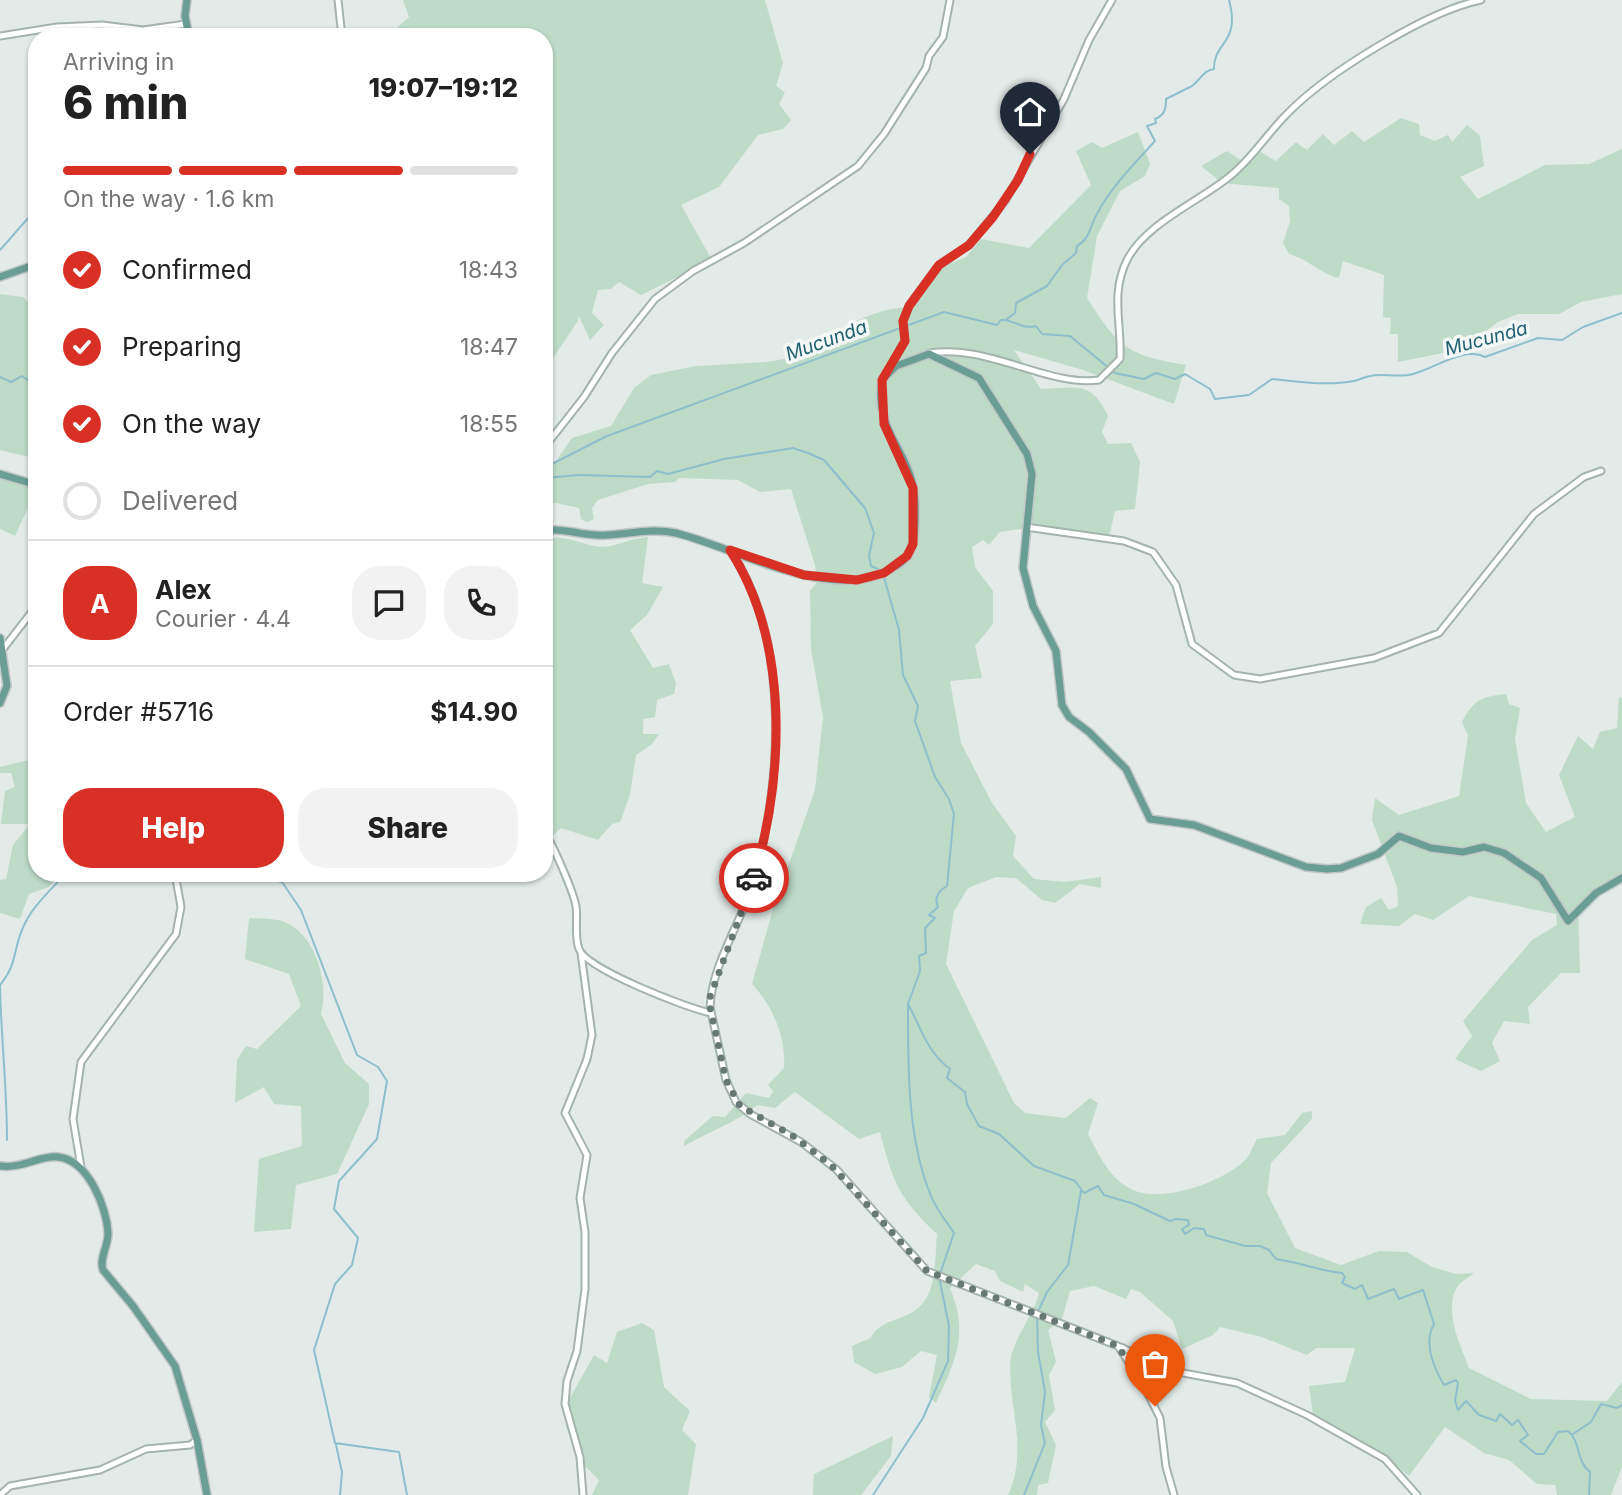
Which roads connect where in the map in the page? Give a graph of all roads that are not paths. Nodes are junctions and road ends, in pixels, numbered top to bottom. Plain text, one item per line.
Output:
1 (187, 0) edge
2 (338, 0) edge
3 (950, 0) edge
4 (1112, 0) edge
5 (1481, 0) edge
6 (186, 24) junction
7 (51, 28) edge
8 (127, 28) edge
9 (157, 28) edge
10 (187, 28) edge
11 (341, 28) edge
12 (28, 32) edge
13 (0, 37) edge
14 (28, 267) edge
15 (0, 276) edge
16 (925, 354) junction
17 (889, 369) junction
18 (553, 437) edge
19 (1601, 471) dead end
20 (0, 474) edge
21 (28, 482) edge
22 (1026, 527) junction
23 (553, 530) edge
24 (730, 550) junction
25 (28, 617) edge
26 (0, 638) edge
27 (3, 649) junction
28 (0, 703) edge
29 (553, 852) edge
30 (1622, 878) edge
31 (177, 882) edge
32 (581, 953) junction
33 (711, 1013) junction
34 (0, 1166) edge
35 (81, 1167) junction
36 (1118, 1346) junction
37 (197, 1440) junction
38 (0, 1495) edge
39 (207, 1495) edge
40 (583, 1495) edge
41 (1174, 1495) edge
42 (1417, 1495) edge

1 - 6 main road
2 - 11 street
3 - 18 street
4 - 17 street
5 - 16 street
6 - 9 street
6 - 10 main road
7 - 8 street
12 - 13 street
14 - 15 main road
16 - 17 main road
16 - 22 main road
17 - 24 main road
19 - 22 street
20 - 21 main road
22 - 30 main road
23 - 24 main road
24 - 33 street
25 - 27 street
26 - 27 main road
27 - 28 main road
29 - 32 street
31 - 35 street
32 - 33 street
32 - 40 street
33 - 36 street
34 - 35 main road
35 - 37 main road
36 - 41 street
36 - 42 street
37 - 38 street
37 - 39 main road

